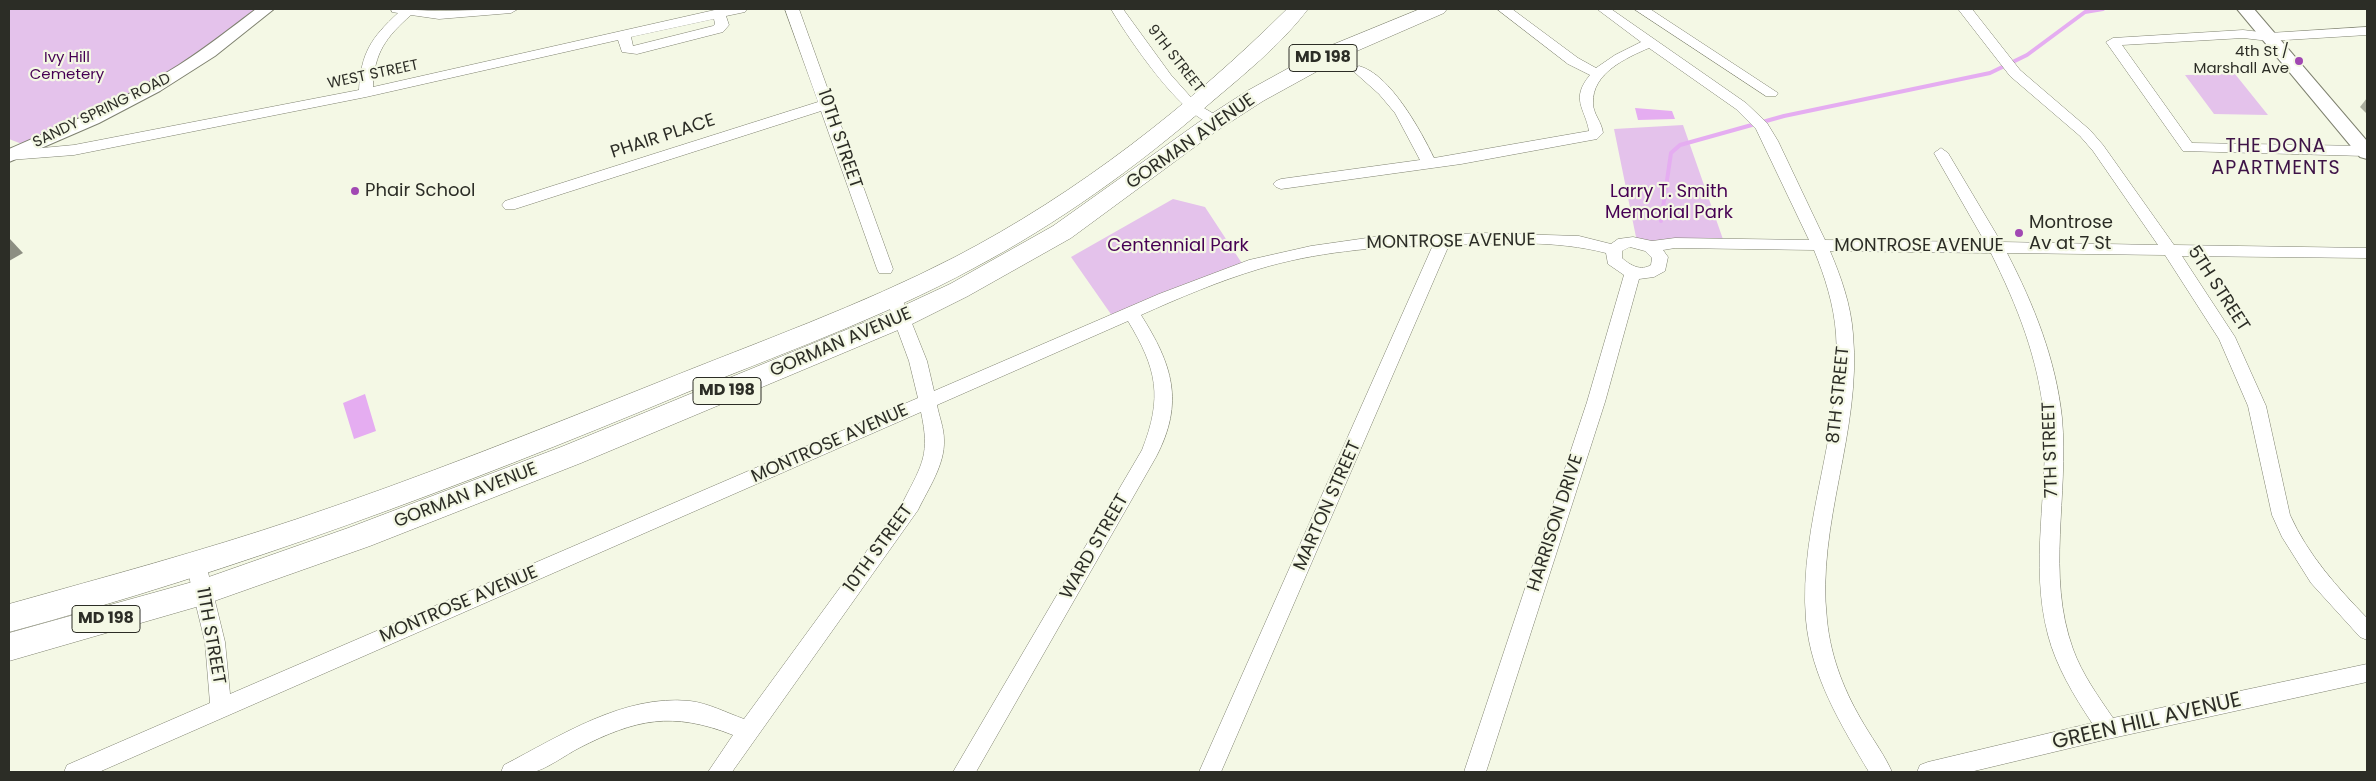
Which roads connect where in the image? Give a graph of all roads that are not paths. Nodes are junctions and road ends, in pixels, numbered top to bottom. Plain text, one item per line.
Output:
1 (266, 9) edge
2 (511, 9) edge
3 (740, 9) edge
4 (792, 9) edge
5 (1116, 9) edge
6 (1298, 9) edge
7 (1437, 9) edge
8 (1504, 9) edge
9 (1603, 9) edge
10 (1641, 9) edge
11 (1965, 9) edge
12 (2245, 9) edge
13 (405, 10) edge
14 (2367, 31) edge
15 (2269, 38) junction
16 (1651, 42) junction
17 (1359, 70) dead end
18 (1598, 74) junction
19 (366, 93) junction
20 (1772, 93) dead end
21 (828, 104) junction
22 (1192, 107) junction
23 (1216, 121) junction
24 (2366, 152) edge
25 (1941, 154) dead end
26 (9, 156) edge
27 (1429, 163) junction
28 (1281, 184) dead end
29 (510, 206) dead end
30 (1444, 239) junction
31 (1818, 245) junction
32 (1996, 246) junction
33 (1651, 247) junction
34 (2169, 249) junction
35 (1614, 250) junction
36 (2367, 253) edge
37 (885, 269) dead end
38 (1633, 272) junction
39 (897, 307) junction
40 (1131, 313) junction
41 (928, 401) junction
42 (200, 578) junction
43 (9, 618) edge
44 (2367, 631) edge
45 (9, 647) edge
46 (2367, 673) edge
47 (221, 709) junction
48 (2108, 729) junction
49 (748, 731) junction
50 (75, 772) edge
51 (512, 772) edge
52 (719, 772) edge
53 (964, 772) edge
54 (1210, 772) edge
55 (1474, 772) edge
56 (1881, 772) edge
57 (1928, 772) edge

1 - 26 street, SANDY SPRING ROAD
2 - 13 street
3 - 19 street, WEST STREET
4 - 21 street, 10TH STREET
5 - 22 street, 9TH STREET
6 - 22 main road, MD 198
7 - 23 main road, GORMAN AVENUE / MD 198
8 - 18 street
9 - 16 street, 8TH STREET
10 - 20 street
11 - 34 street, 5TH STREET
12 - 15 street
13 - 19 street
14 - 15 street
15 - 24 street
15 - 24 street
16 - 18 street
16 - 31 street, 8TH STREET
17 - 27 street
18 - 27 street
19 - 26 street, WEST STREET
21 - 29 street, PHAIR PLACE
21 - 37 street, 10TH STREET
22 - 23 street, 9TH STREET
22 - 39 main road, GORMAN AVENUE / MD 198
23 - 39 main road, GORMAN AVENUE / MD 198
25 - 32 street, 7TH STREET
27 - 28 street
30 - 35 street, MONTROSE AVENUE
30 - 40 street, MONTROSE AVENUE
30 - 54 street, MARTON STREET
31 - 32 street, MONTROSE AVENUE
31 - 33 street, MONTROSE AVENUE
31 - 56 street, 8TH STREET
32 - 34 street, MONTROSE AVENUE
32 - 48 street, 7TH STREET
33 - 35 street
33 - 38 street
34 - 36 street, MONTROSE AVENUE
34 - 44 street, 5TH STREET
35 - 38 street
38 - 55 street, HARRISON DRIVE
39 - 41 street, 10TH STREET
39 - 42 main road, GORMAN AVENUE / MD 198
40 - 41 street, MONTROSE AVENUE
40 - 53 street, WARD STREET
41 - 47 street, MONTROSE AVENUE
41 - 49 street, 10TH STREET
42 - 43 main road, MD 198
42 - 45 main road, MD 198
42 - 47 street, 11TH STREET
46 - 48 street, GREEN HILL AVENUE
47 - 50 street, MONTROSE AVENUE
48 - 57 street, GREEN HILL AVENUE
49 - 51 street
49 - 52 street, 10TH STREET

